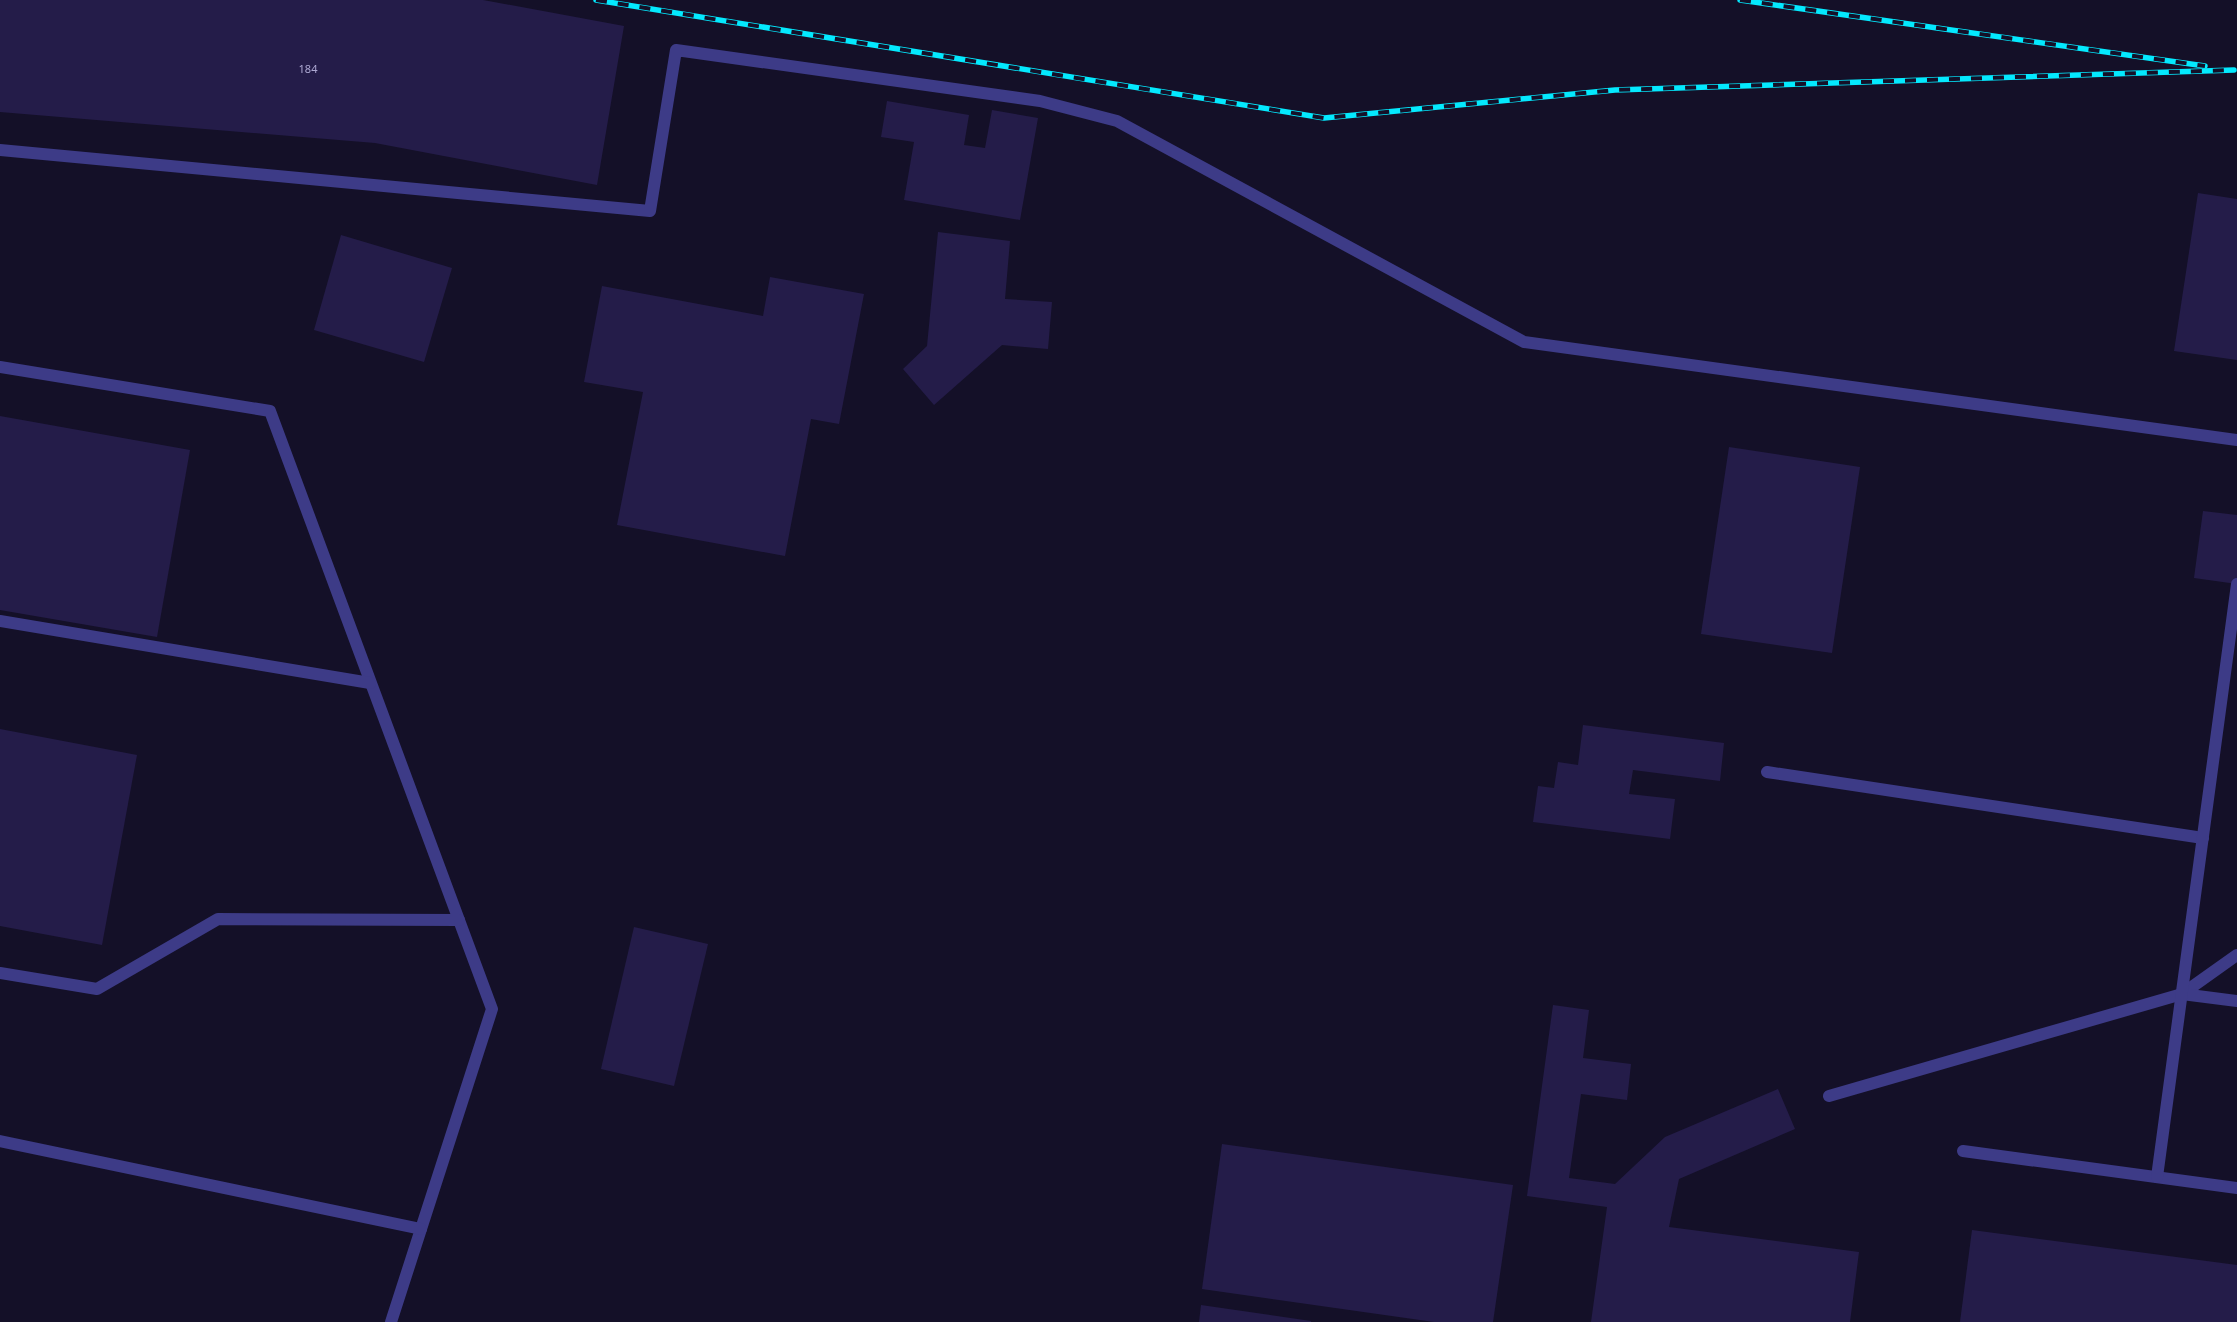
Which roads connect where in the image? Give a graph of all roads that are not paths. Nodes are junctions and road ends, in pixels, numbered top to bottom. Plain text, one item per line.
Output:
1 (0, 150) edge
2 (0, 367) edge
3 (2237, 440) edge
4 (2237, 584) edge
5 (2236, 605) edge
6 (0, 621) edge
7 (370, 683) junction
8 (1767, 772) dead end
9 (2202, 838) junction
10 (459, 920) junction
11 (2237, 955) edge
12 (0, 972) edge
13 (2182, 994) junction
14 (2237, 1001) edge
15 (1828, 1096) dead end
16 (0, 1141) edge
17 (1963, 1151) dead end
18 (2156, 1177) junction
19 (2237, 1188) edge
20 (421, 1229) junction
21 (391, 1322) edge

1 - 3 street
2 - 7 street
4 - 5 street
5 - 9 street
6 - 7 street
7 - 10 street
8 - 9 street
9 - 13 street
10 - 12 street
10 - 20 street
11 - 13 street
13 - 14 street
13 - 15 street
13 - 18 street
16 - 20 street
17 - 18 street
18 - 19 street
20 - 21 street

